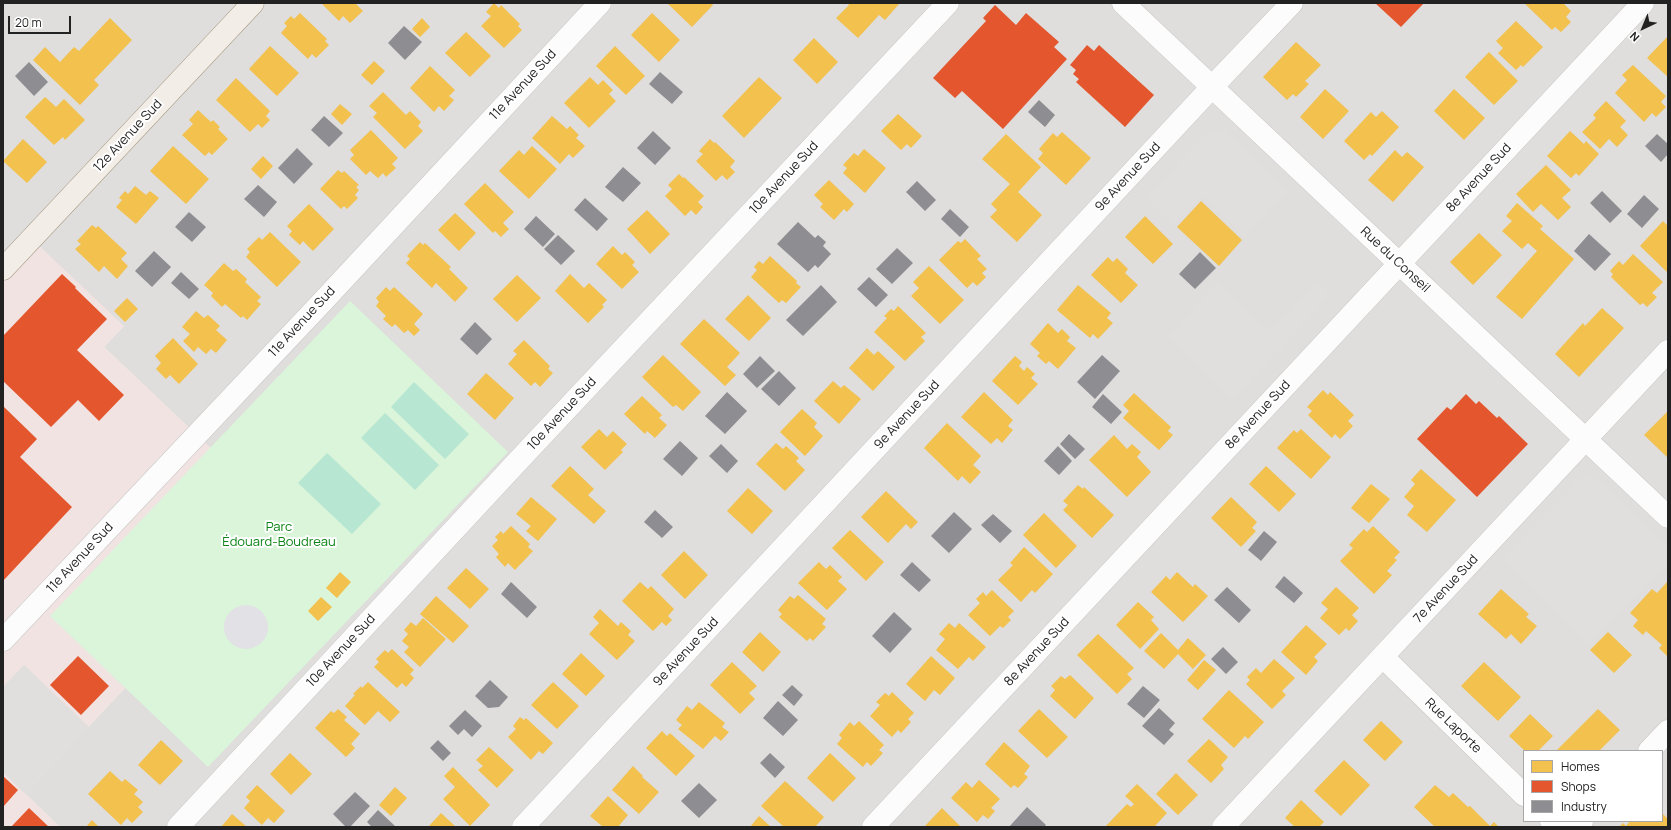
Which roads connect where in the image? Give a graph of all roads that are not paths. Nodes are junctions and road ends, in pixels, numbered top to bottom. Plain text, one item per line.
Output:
1 (253, 3) edge
2 (600, 3) edge
3 (948, 3) edge
4 (1123, 3) edge
5 (1292, 3) edge
6 (1643, 3) edge
7 (1212, 87) junction
8 (1399, 264) junction
9 (3, 270) edge
10 (1668, 351) edge
11 (1585, 440) junction
12 (1668, 517) edge
13 (3, 640) edge
14 (1383, 657) junction
15 (1668, 731) edge
16 (1649, 750) edge
17 (1523, 793) edge
18 (178, 827) edge
19 (523, 827) edge
20 (873, 827) edge
21 (1223, 827) edge

1 - 9 main road, 12e Avenue Sud
2 - 13 street, 11e Avenue Sud
3 - 18 street, 10e Avenue Sud
4 - 7 street, Rue du Conseil
5 - 7 street, 9e Avenue Sud
6 - 8 street, 8e Avenue Sud
7 - 8 street, Rue du Conseil
7 - 19 street, 9e Avenue Sud
8 - 11 street, Rue du Conseil
8 - 20 street, 8e Avenue Sud
10 - 11 street, 7e Avenue Sud
11 - 12 street, Rue du Conseil
11 - 14 street, 7e Avenue Sud
14 - 17 street, Rue Laporte
14 - 21 street, 7e Avenue Sud
15 - 16 street

